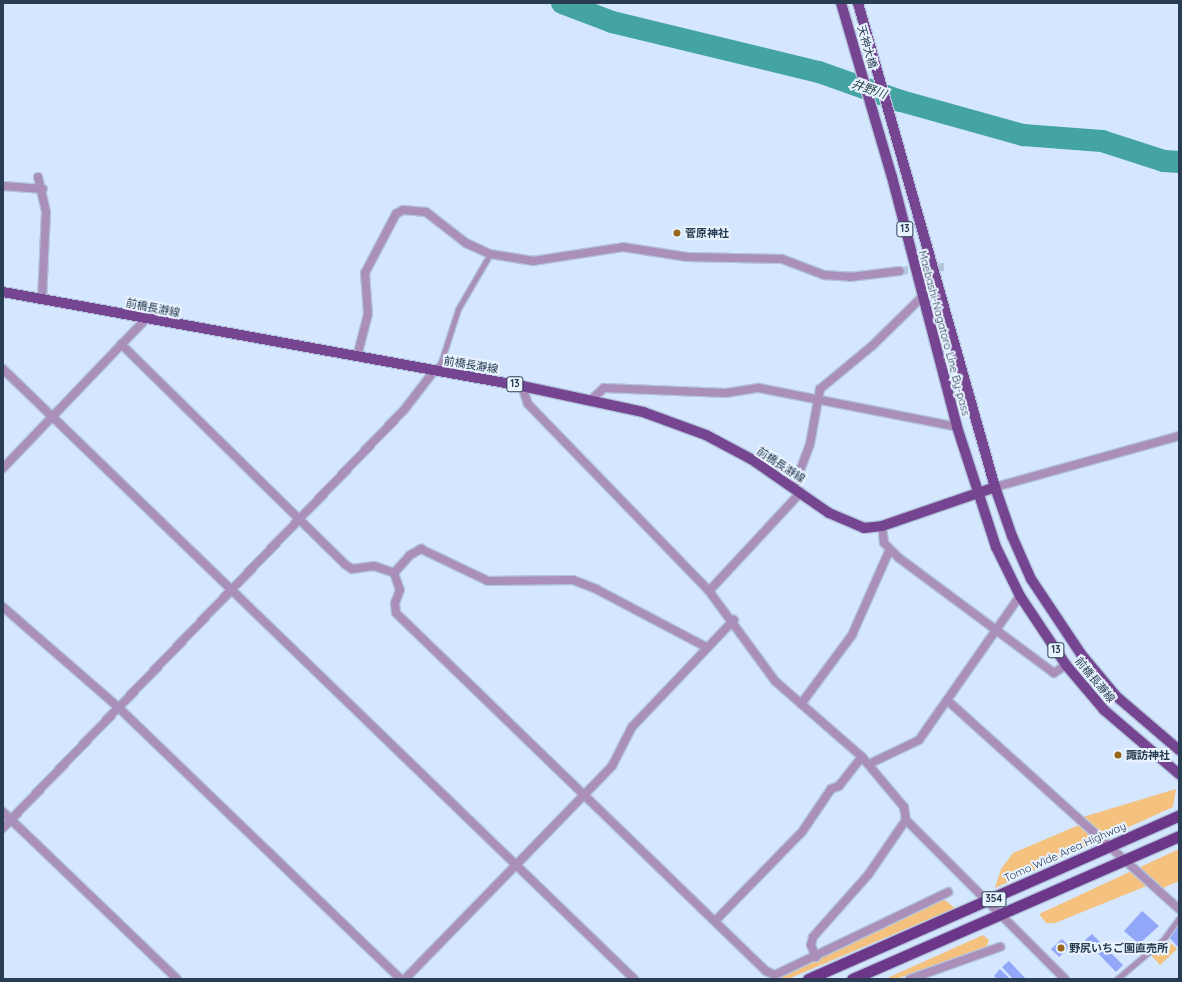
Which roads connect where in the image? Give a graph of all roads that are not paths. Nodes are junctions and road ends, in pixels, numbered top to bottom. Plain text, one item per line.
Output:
1 (841, 3) edge
2 (858, 3) edge
3 (892, 177) joint
4 (38, 178) dead end
5 (910, 181) joint
6 (3, 186) edge
7 (43, 189) junction
8 (490, 254) junction
9 (900, 271) tunnel mouth
10 (3, 292) edge
11 (922, 297) junction
12 (42, 299) junction
13 (146, 319) junction
14 (121, 344) junction
15 (356, 357) junction
16 (3, 369) edge
17 (434, 371) junction
18 (522, 386) junction
19 (821, 400) junction
20 (590, 401) junction
21 (52, 417) junction
22 (957, 427) junction
23 (1179, 436) edge
24 (3, 468) edge
25 (995, 487) junction
26 (798, 489) junction
27 (976, 494) junction
28 (299, 520) junction
29 (882, 526) junction
30 (889, 551) junction
31 (394, 573) junction
32 (709, 590) junction
33 (231, 591) junction
34 (1020, 596) junction
35 (3, 607) edge
36 (734, 620) junction
37 (998, 630) junction
38 (706, 647) junction
39 (1066, 665) junction
40 (948, 701) junction
41 (801, 704) junction
42 (119, 708) junction
43 (1179, 750) edge
44 (862, 757) junction
45 (869, 764) junction
46 (1179, 774) edge
47 (585, 795) junction
48 (3, 812) edge
49 (1179, 815) edge
50 (11, 820) junction
51 (906, 820) junction
52 (3, 828) edge
53 (1179, 836) edge
54 (1109, 846) junction
55 (1124, 860) junction
56 (516, 866) junction
57 (948, 892) dead end
58 (989, 901) junction
59 (1179, 909) edge
60 (1002, 916) junction
61 (1179, 918) edge
62 (716, 920) junction
63 (1000, 947) dead end
64 (816, 957) junction
65 (177, 979) edge
66 (401, 979) edge
67 (405, 979) edge
68 (634, 979) edge
69 (808, 979) edge
70 (852, 979) edge
71 (910, 979) edge
72 (1066, 979) edge
73 (1117, 979) edge

1 - 3 main road, 天神大橋 / 13
2 - 5 main road, 天神大橋 / 13
3 - 11 main road, Maebashi-Nagatoro Line By-pass / 13
4 - 7 street
5 - 25 main road, Maebashi-Nagatoro Line By-pass / 13
6 - 7 street
7 - 12 street
8 - 9 street
8 - 15 street
8 - 17 lane
10 - 12 main road, 前橋長瀞線 / 13
11 - 19 street
11 - 22 main road, Maebashi-Nagatoro Line By-pass / 13
12 - 13 main road, 前橋長瀞線 / 13
13 - 14 street
13 - 15 main road, 前橋長瀞線 / 13
14 - 21 street
14 - 28 street
15 - 17 main road, 前橋長瀞線 / 13
16 - 21 street
17 - 18 main road, 前橋長瀞線 / 13
17 - 28 street
18 - 20 main road, 前橋長瀞線 / 13
18 - 32 street
19 - 20 street
19 - 22 street
19 - 26 street
20 - 26 main road, 前橋長瀞線 / 13
21 - 24 street
21 - 33 street
22 - 27 main road, Maebashi-Nagatoro Line By-pass / 13
23 - 25 street
25 - 27 main road, 前橋長瀞線 / 13
25 - 43 main road, 前橋長瀞線 / 13
26 - 29 main road, 前橋長瀞線 / 13
26 - 32 street
27 - 29 main road, 前橋長瀞線 / 13
27 - 34 main road, 前橋長瀞線 / 13
28 - 31 street
28 - 33 street
29 - 30 street
30 - 37 street
30 - 41 street
31 - 38 street
31 - 47 street
32 - 36 street
33 - 42 street
33 - 56 street
34 - 37 street
34 - 39 main road, 前橋長瀞線 / 13
35 - 42 street
36 - 38 street
36 - 41 street
37 - 39 street
37 - 40 street
38 - 47 street
39 - 46 main road, 前橋長瀞線 / 13
40 - 45 street
40 - 54 street
41 - 44 street
42 - 50 street
42 - 66 street
44 - 45 street
44 - 62 street
45 - 51 street
47 - 56 street
47 - 62 street
48 - 50 street
49 - 54 highway, Tomo Wide Area Highway / 354
50 - 52 street
50 - 65 street
51 - 58 street
51 - 64 street
53 - 55 highway, 354
54 - 55 street
54 - 58 highway, Tomo Wide Area Highway / 354
55 - 59 street
55 - 60 highway, 354
56 - 67 street
56 - 68 street
57 - 64 street
58 - 60 street
58 - 69 highway, Tomo Wide Area Highway / 354
60 - 70 highway, 354
60 - 72 street
61 - 73 lane
62 - 64 street
63 - 71 street

